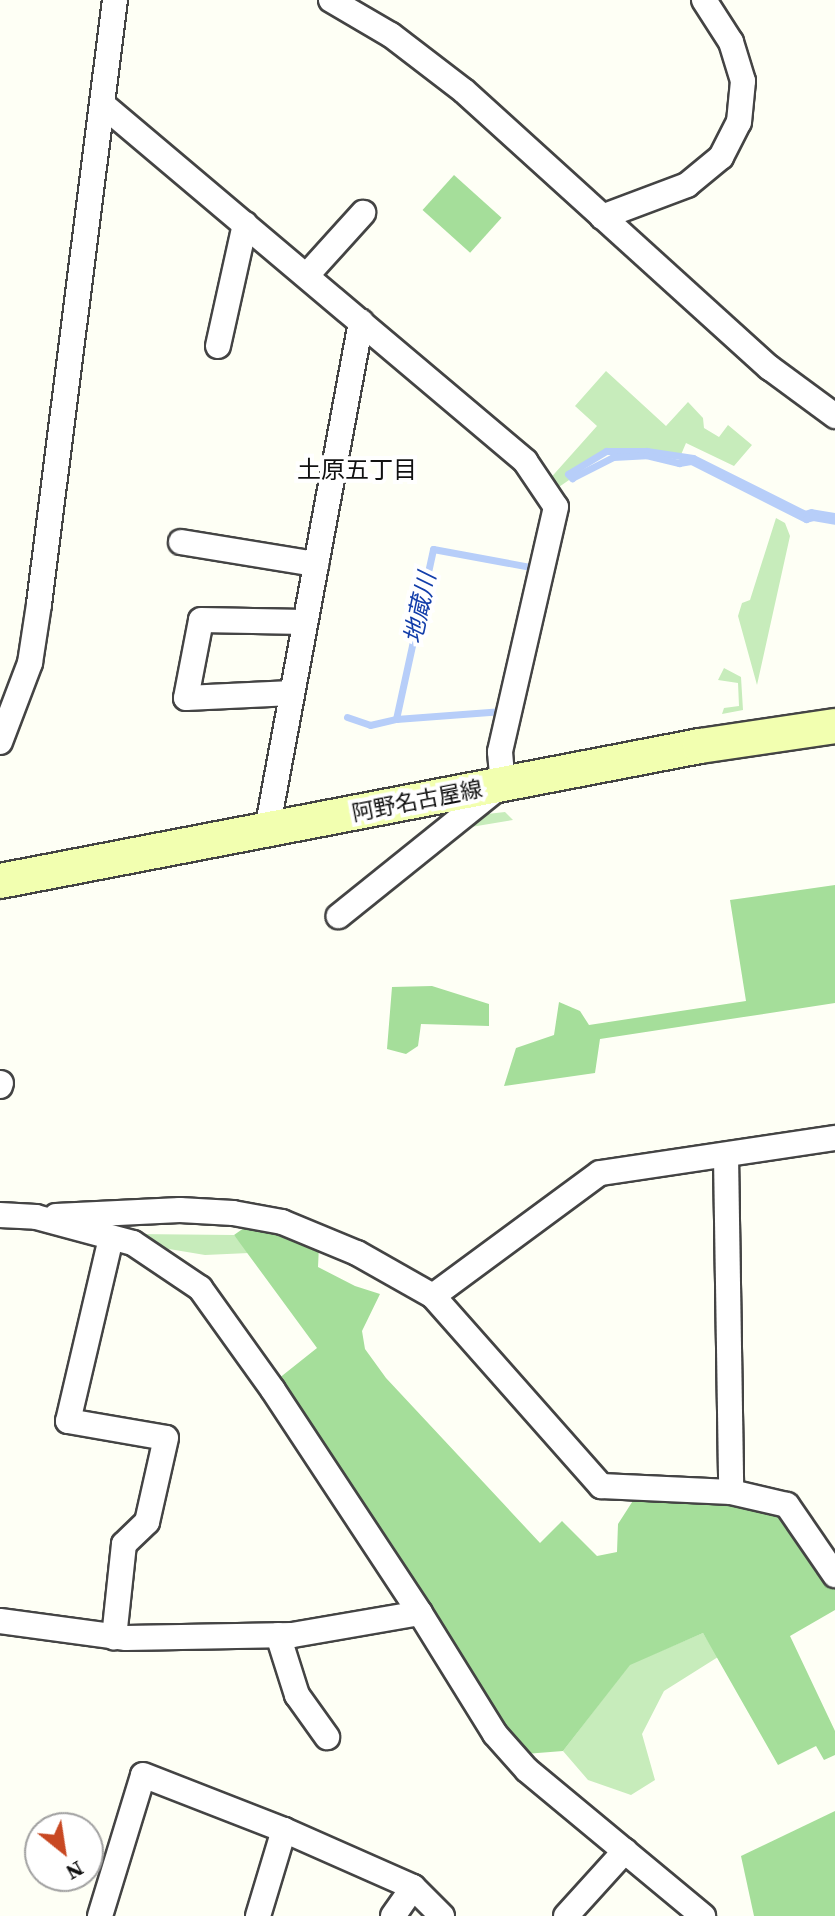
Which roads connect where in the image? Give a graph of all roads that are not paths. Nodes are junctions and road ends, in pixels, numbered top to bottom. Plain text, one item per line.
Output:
1 (115, 0) edge
2 (331, 0) edge
3 (704, 0) edge
4 (102, 104) junction
5 (363, 213) dead end
6 (602, 217) junction
7 (245, 224) junction
8 (307, 275) junction
9 (361, 322) junction
10 (218, 346) dead end
11 (835, 416) edge
12 (181, 542) dead end
13 (316, 564) junction
14 (305, 622) junction
15 (292, 693) junction
16 (835, 726) edge
17 (0, 742) edge
18 (503, 784) junction
19 (267, 830) junction
20 (0, 881) edge
21 (339, 916) dead end
22 (835, 1138) edge
23 (726, 1156) junction
24 (0, 1215) edge
25 (36, 1217) junction
26 (111, 1238) junction
27 (433, 1296) junction
28 (731, 1492) junction
29 (832, 1565) edge
30 (420, 1613) junction
31 (0, 1621) edge
32 (278, 1635) junction
33 (114, 1637) junction
34 (327, 1737) dead end
35 (284, 1830) junction
36 (625, 1851) junction
37 (413, 1887) junction
38 (100, 1916) edge
39 (258, 1916) edge
40 (393, 1916) edge
41 (442, 1916) edge
42 (566, 1916) edge
43 (703, 1916) edge

1 - 4 street
2 - 6 street
3 - 6 street
4 - 7 street
4 - 17 street
5 - 8 street
6 - 11 street
7 - 8 street
7 - 10 street
8 - 9 street
9 - 13 street
9 - 18 street
12 - 13 street
13 - 14 street
14 - 15 street
14 - 15 street
15 - 19 street
16 - 18 main road, 阿野名古屋線
18 - 19 main road, 阿野名古屋線
18 - 21 street
19 - 20 main road, 阿野名古屋線
22 - 23 street
23 - 27 street
23 - 28 street
24 - 25 street
25 - 26 street
25 - 27 street
26 - 30 street
26 - 33 street
27 - 28 street
28 - 29 street
30 - 32 street
30 - 36 street
31 - 33 street
32 - 33 street
32 - 34 street
35 - 37 street
35 - 38 street
35 - 39 street
36 - 42 street
36 - 43 street
37 - 40 street
37 - 41 street

